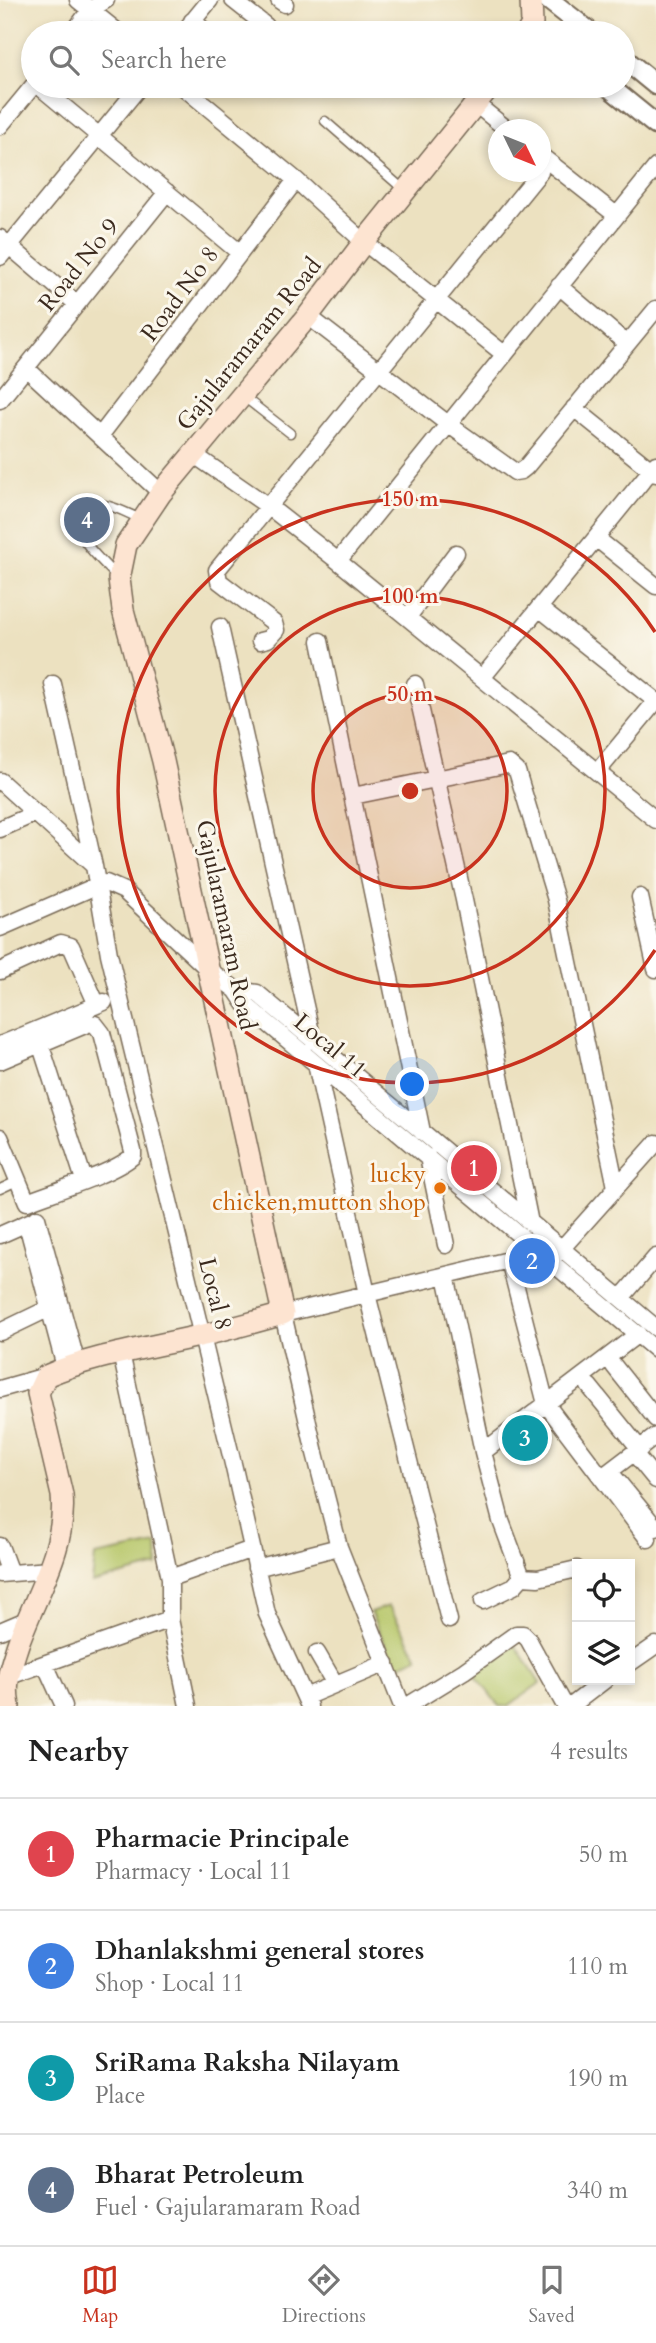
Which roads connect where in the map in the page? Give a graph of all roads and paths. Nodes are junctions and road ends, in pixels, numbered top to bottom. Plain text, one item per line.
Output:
1 (106, 0) edge
2 (209, 0) edge
3 (233, 0) edge
4 (531, 0) edge
5 (555, 2) edge
6 (84, 5) edge
7 (104, 21) edge
8 (193, 21) edge
9 (260, 21) edge
10 (533, 21) edge
11 (577, 21) edge
12 (635, 68) edge
13 (656, 85) edge
14 (23, 98) edge
15 (54, 98) edge
16 (130, 98) edge
17 (197, 98) edge
18 (482, 98) edge
19 (623, 98) edge
20 (477, 105) junction
21 (494, 119) edge
22 (325, 121) dead end
23 (656, 125) edge
24 (0, 126) edge
25 (99, 135) junction
26 (656, 167) edge
27 (551, 171) edge
28 (296, 180) junction
29 (529, 182) edge
30 (405, 191) junction
31 (167, 192) junction
32 (616, 215) junction
33 (364, 242) junction
34 (3, 247) edge
35 (240, 253) junction
36 (559, 286) junction
37 (436, 300) junction
38 (77, 304) junction
39 (656, 309) edge
40 (308, 316) junction
41 (627, 344) junction
42 (503, 354) junction
43 (26, 368) junction
44 (378, 370) junction
45 (242, 395) junction
46 (0, 400) edge
47 (574, 408) junction
48 (448, 424) junction
49 (290, 433) dead end
50 (100, 436) junction
51 (193, 454) junction
52 (654, 469) edge
53 (161, 493) junction
54 (268, 506) junction
55 (142, 520) junction
56 (596, 538) junction
57 (456, 553) dead end
58 (338, 561) junction
59 (119, 579) junction
60 (656, 586) edge
61 (539, 608) junction
62 (408, 617) junction
63 (220, 627) dead end
64 (260, 641) dead end
65 (320, 641) dead end
66 (482, 678) junction
67 (53, 684) dead end
68 (415, 684) dead end
69 (656, 701) edge
70 (598, 771) junction
71 (436, 780) junction
72 (0, 781) edge
73 (353, 796) junction
74 (36, 813) junction
75 (656, 820) edge
76 (0, 829) edge
77 (94, 866) junction
78 (96, 886) junction
79 (640, 897) dead end
80 (0, 928) edge
81 (209, 970) junction
82 (656, 970) edge
83 (0, 971) edge
84 (236, 990) junction
85 (119, 995) junction
86 (97, 1004) junction
87 (313, 1041) junction
88 (40, 1043) junction
89 (0, 1045) edge
90 (0, 1061) edge
91 (316, 1064) junction
92 (342, 1075) junction
93 (422, 1132) junction
94 (0, 1137) edge
95 (656, 1143) edge
96 (428, 1157) junction
97 (454, 1169) junction
98 (84, 1180) junction
99 (17, 1181) junction
100 (616, 1187) junction
101 (0, 1189) edge
102 (41, 1197) junction
103 (32, 1221) junction
104 (530, 1223) junction
105 (0, 1235) edge
106 (446, 1245) dead end
107 (552, 1255) junction
108 (656, 1257) edge
109 (509, 1260) junction
110 (446, 1275) junction
111 (367, 1294) junction
112 (621, 1298) junction
113 (55, 1305) junction
114 (283, 1314) junction
115 (656, 1328) edge
116 (0, 1332) edge
117 (638, 1334) junction
118 (201, 1336) junction
119 (656, 1348) edge
120 (121, 1353) junction
121 (614, 1359) junction
122 (63, 1369) junction
123 (589, 1386) dead end
124 (0, 1389) edge
125 (545, 1404) junction
126 (656, 1405) edge
127 (656, 1419) edge
128 (656, 1436) edge
129 (637, 1451) junction
130 (483, 1452) junction
131 (606, 1475) junction
132 (656, 1480) edge
133 (652, 1533) edge
134 (0, 1545) edge
135 (340, 1547) junction
136 (252, 1549) junction
137 (256, 1568) junction
138 (49, 1570) junction
139 (572, 1570) edge
140 (5, 1574) edge
141 (522, 1577) junction
142 (170, 1578) junction
143 (484, 1601) dead end
144 (170, 1619) junction
145 (26, 1620) junction
146 (449, 1620) dead end
147 (0, 1631) edge
148 (656, 1645) edge
149 (317, 1653) dead end
150 (635, 1660) edge
151 (386, 1663) junction
152 (45, 1664) junction
153 (7, 1677) junction
154 (335, 1684) junction
155 (599, 1685) edge
156 (307, 1702) edge
157 (8, 1706) edge
158 (64, 1706) edge
159 (188, 1706) edge
160 (405, 1706) edge
161 (565, 1706) edge
162 (571, 1706) edge

1 - 6 street
2 - 8 street
3 - 9 street
4 - 10 main road
5 - 11 street
6 - 7 street
12 - 13 street
14 - 24 street
15 - 25 street
16 - 25 street
17 - 28 street
18 - 20 main road, Gajularamaram Road
19 - 23 street
20 - 21 street
20 - 30 main road, Gajularamaram Road
22 - 30 lane
25 - 31 street
25 - 34 street
26 - 32 street
27 - 32 street
28 - 33 street
28 - 35 street, Road No 8
29 - 37 street
30 - 33 main road, Gajularamaram Road
31 - 35 street
31 - 38 street, Road No 9
32 - 36 street
33 - 37 street
33 - 40 main road, Gajularamaram Road
34 - 38 street
35 - 50 street, Road No 8
36 - 41 street
36 - 42 street
37 - 42 street
37 - 44 street
38 - 43 street, Road No 9
39 - 41 street
40 - 44 street
40 - 45 main road, Gajularamaram Road
41 - 47 street
42 - 48 street
43 - 46 street, Road No 9
43 - 50 street
44 - 48 street
44 - 54 street
45 - 49 lane
45 - 51 main road, Gajularamaram Road
47 - 48 street
47 - 52 street
48 - 58 street
50 - 53 street
51 - 53 main road, Gajularamaram Road
51 - 54 street
52 - 56 street
53 - 55 main road, Gajularamaram Road
54 - 58 street
54 - 64 street
55 - 59 main road, Gajularamaram Road
55 - 59 lane
56 - 60 street
56 - 61 street
57 - 62 street
58 - 62 street
59 - 81 main road, Gajularamaram Road
61 - 66 street
61 - 69 street
62 - 66 street
63 - 87 street
65 - 73 street
66 - 70 street
67 - 77 street, Local 8
68 - 71 street
69 - 70 street
70 - 75 street
71 - 73 street
71 - 100 street
71 - 104 street
72 - 74 street
73 - 93 street
74 - 76 street
74 - 77 street
77 - 78 street, Local 8
78 - 80 street
78 - 81 street, Local 11
78 - 85 street, Local 8
79 - 82 street
81 - 84 street, Local 11
81 - 114 main road, Gajularamaram Road
83 - 86 street
84 - 87 street, Local 11
84 - 91 street, Local 11
85 - 86 street
85 - 118 street, Local 8
86 - 89 street
87 - 92 street, Local 11
88 - 90 street
88 - 98 street
88 - 98 street
91 - 92 street, Local 11
91 - 111 street
92 - 93 street, Local 11
92 - 96 street, Local 11
93 - 97 street, Local 11
94 - 99 street
95 - 100 street
96 - 97 street, Local 11
96 - 106 street
97 - 104 street, Local 11
97 - 107 street, Local 11
98 - 102 street
99 - 101 lane
99 - 102 street
100 - 107 street
102 - 103 street
103 - 105 street
103 - 113 street
104 - 107 street, Local 11
107 - 109 street
107 - 112 street, Local 11
107 - 117 street, Local 11
108 - 112 street
109 - 110 street
109 - 125 street
110 - 111 street
110 - 130 street
111 - 114 street
111 - 146 street
112 - 115 street, Local 11
113 - 116 street
113 - 122 street
114 - 118 main road
114 - 135 street
117 - 119 street, Local 11
117 - 121 street
118 - 120 main road
118 - 136 street, Local 8
120 - 122 main road
120 - 142 street
121 - 125 street
121 - 126 street
121 - 127 street
122 - 124 street
122 - 138 main road
123 - 129 street
125 - 130 street
125 - 131 street
128 - 129 street
129 - 131 street
129 - 132 street
130 - 141 street
131 - 133 street
134 - 140 street
135 - 137 street
135 - 151 street
136 - 137 street, Local 8
136 - 142 street
137 - 156 street, Local 8
138 - 140 street
138 - 145 main road
139 - 141 street
141 - 143 street
142 - 144 street
144 - 152 street
144 - 159 street
145 - 147 street
145 - 153 main road
148 - 150 street
149 - 154 street
151 - 154 street
151 - 160 street
152 - 153 street
152 - 158 street
153 - 157 main road
154 - 156 street
155 - 162 street
160 - 161 street

